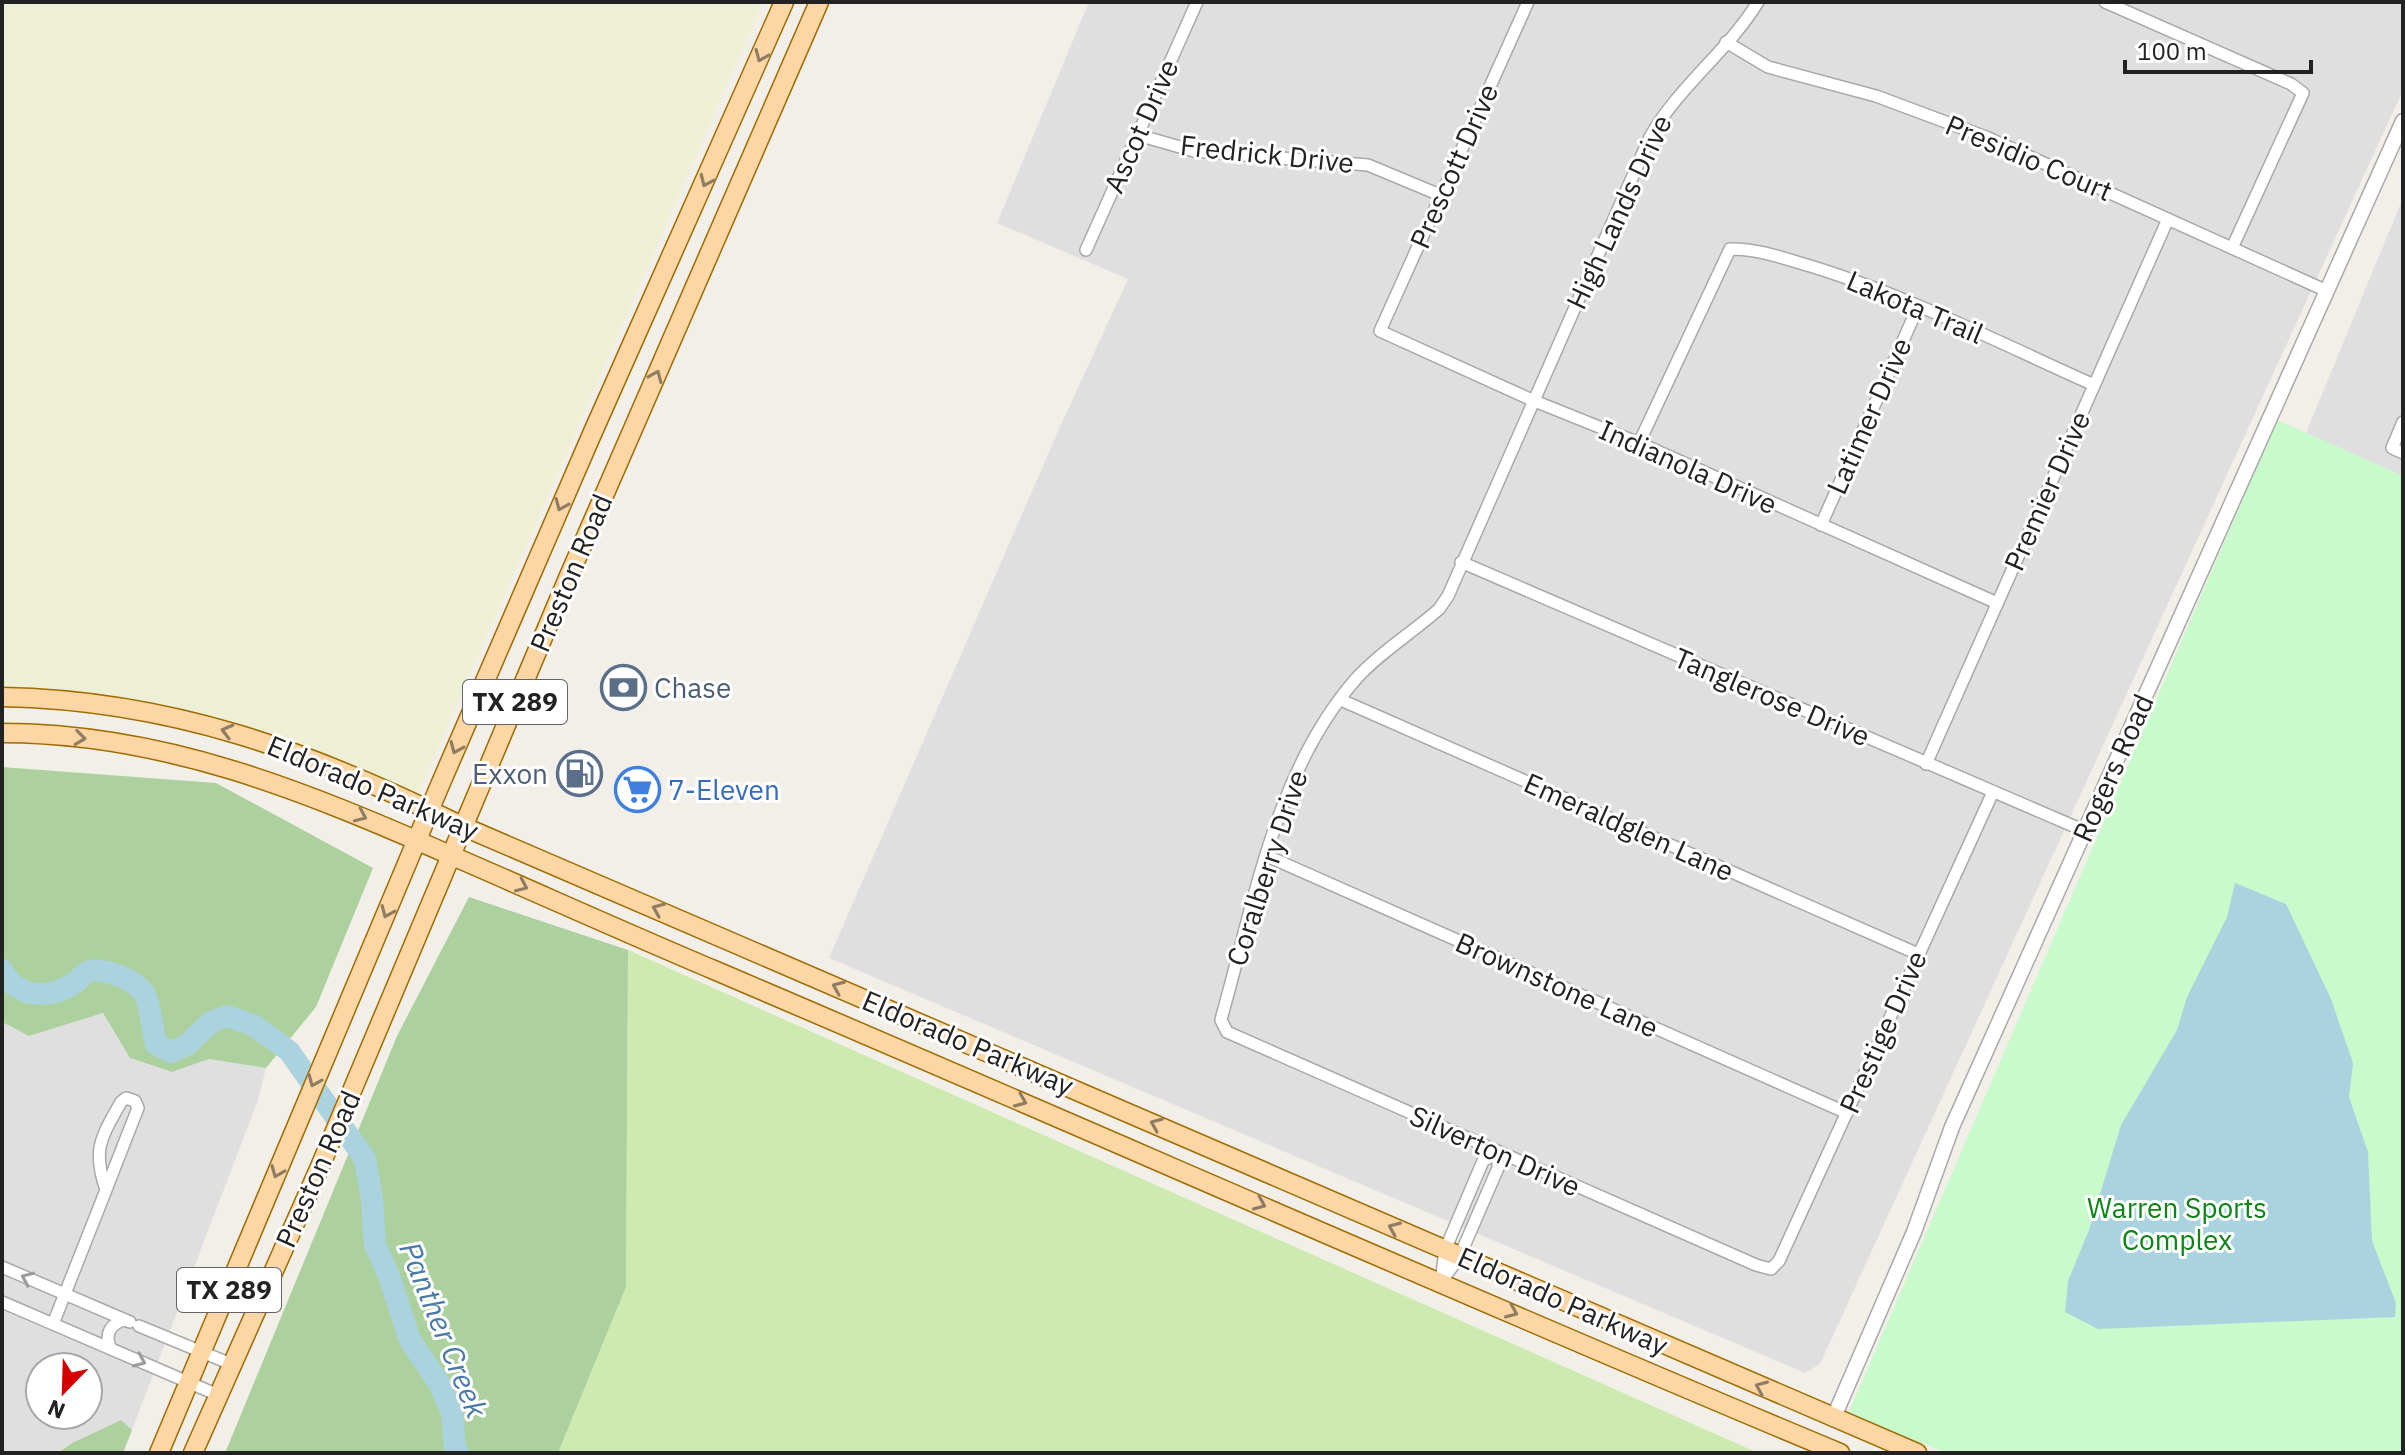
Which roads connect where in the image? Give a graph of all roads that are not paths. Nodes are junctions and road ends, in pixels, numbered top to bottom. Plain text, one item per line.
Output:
1 (784, 2) edge
2 (819, 2) edge
3 (1197, 2) edge
4 (1758, 2) edge
5 (2105, 2) edge
6 (1527, 3) edge
7 (1726, 42) junction
8 (738, 109) junction
9 (2403, 121) edge
10 (766, 122) junction
11 (1138, 135) junction
12 (1440, 195) junction
13 (2168, 219) junction
14 (2232, 248) junction
15 (1086, 250) dead end
16 (2327, 291) junction
17 (1918, 307) junction
18 (1380, 331) joint
19 (2094, 385) junction
20 (1532, 400) junction
21 (2403, 422) edge
22 (592, 434) junction
23 (1639, 443) junction
24 (625, 448) junction
25 (2397, 450) edge
26 (1821, 525) junction
27 (1461, 562) junction
28 (1997, 603) junction
29 (2, 697) edge
30 (1341, 700) junction
31 (2, 733) edge
32 (1926, 764) junction
33 (1993, 792) junction
34 (430, 810) junction
35 (462, 826) junction
36 (2085, 831) junction
37 (417, 840) junction
38 (450, 855) junction
39 (1267, 856) junction
40 (723, 936) junction
41 (1918, 954) junction
42 (709, 968) junction
43 (1223, 1026) joint
44 (961, 1040) junction
45 (950, 1070) junction
46 (1847, 1113) junction
47 (1498, 1152) junction
48 (106, 1190) junction
49 (1452, 1253) junction
50 (2, 1267) edge
51 (1771, 1269) joint
52 (1441, 1282) junction
53 (64, 1294) junction
54 (2, 1302) edge
55 (131, 1322) junction
56 (53, 1324) junction
57 (111, 1349) junction
58 (202, 1352) junction
59 (231, 1364) junction
60 (189, 1382) junction
61 (218, 1395) junction
62 (1833, 1419) junction
63 (1820, 1449) edge
64 (159, 1453) edge
65 (193, 1453) edge
66 (1840, 1453) edge
67 (1917, 1453) edge

1 -> 8 main road, Preston Road / TX 289
2 - 10 main road, Preston Road / TX 289
3 - 11 street, Ascot Drive
4 - 7 street, High Lands Drive
5 - 14 street
6 - 12 street, Prescott Drive
7 - 13 street, Presidio Court
7 - 20 street, High Lands Drive
8 - 10 main road
8 -> 22 main road, Preston Road / TX 289
9 - 16 street, Rogers Road
24 -> 10 main road, Preston Road / TX 289
11 - 12 street, Fredrick Drive
11 - 15 street, Ascot Drive
12 - 18 street, Prescott Drive
13 - 14 street, Presidio Court
13 - 19 street, Premier Drive
14 - 16 street, Presidio Court
16 - 36 street, Rogers Road
17 - 19 street, Lakota Trail
17 - 23 street, Lakota Trail
17 - 26 street, Latimer Drive
18 - 20 street, Indianola Drive
19 - 28 street, Premier Drive
20 - 23 street, Indianola Drive
20 - 27 street, Coralberry Drive
21 - 25 street
22 - 24 main road
22 -> 34 main road, Preston Road / TX 289
23 - 26 street, Indianola Drive
24 - 35 main road, Preston Road / TX 289
26 - 28 street, Indianola Drive
27 - 30 street, Coralberry Drive
27 - 32 street, Tanglerose Drive
28 - 32 street, Premier Drive
34 -> 29 main road, Eldorado Parkway
30 - 39 street, Coralberry Drive
30 - 41 street, Emeraldglen Lane
31 -> 37 main road, Eldorado Parkway
32 - 33 street, Tanglerose Drive
33 - 36 street, Tanglerose Drive
33 - 41 street, Prestige Drive
34 - 35 main road, Eldorado Parkway
34 - 37 main road, Preston Road / TX 289
35 - 38 main road, Preston Road / TX 289
40 -> 35 main road, Eldorado Parkway
36 - 62 street, Rogers Road
37 - 38 main road, Eldorado Parkway
37 -> 58 main road, Preston Road / TX 289
38 -> 42 main road, Eldorado Parkway
38 - 59 main road, Preston Road / TX 289
39 - 43 street, Coralberry Drive
39 - 46 street, Brownstone Lane
40 - 42 main road
44 -> 40 main road, Eldorado Parkway
41 - 46 street, Prestige Drive
42 - 45 main road, Eldorado Parkway
43 - 47 street, Silverton Drive
44 - 45 main road
49 -> 44 main road, Eldorado Parkway
45 -> 52 main road, Eldorado Parkway
46 - 51 street, Prestige Drive
47 - 49 street
47 - 51 street, Silverton Drive
48 - 48 street
48 - 53 street
49 - 52 street
62 -> 49 main road, Eldorado Parkway
53 -> 50 street
52 -> 63 main road, Eldorado Parkway
53 - 55 street
53 - 56 street
54 - 56 street
55 - 57 street
55 - 58 street
56 - 57 street
57 -> 60 street
58 - 59 street
58 - 60 main road, Preston Road / TX 289
59 - 61 main road, Preston Road / TX 289
60 - 61 street
60 - 64 main road, Preston Road / TX 289
61 - 65 main road, Preston Road / TX 289
62 - 63 main road
62 - 67 main road, Eldorado Parkway
63 - 66 main road, Eldorado Parkway

